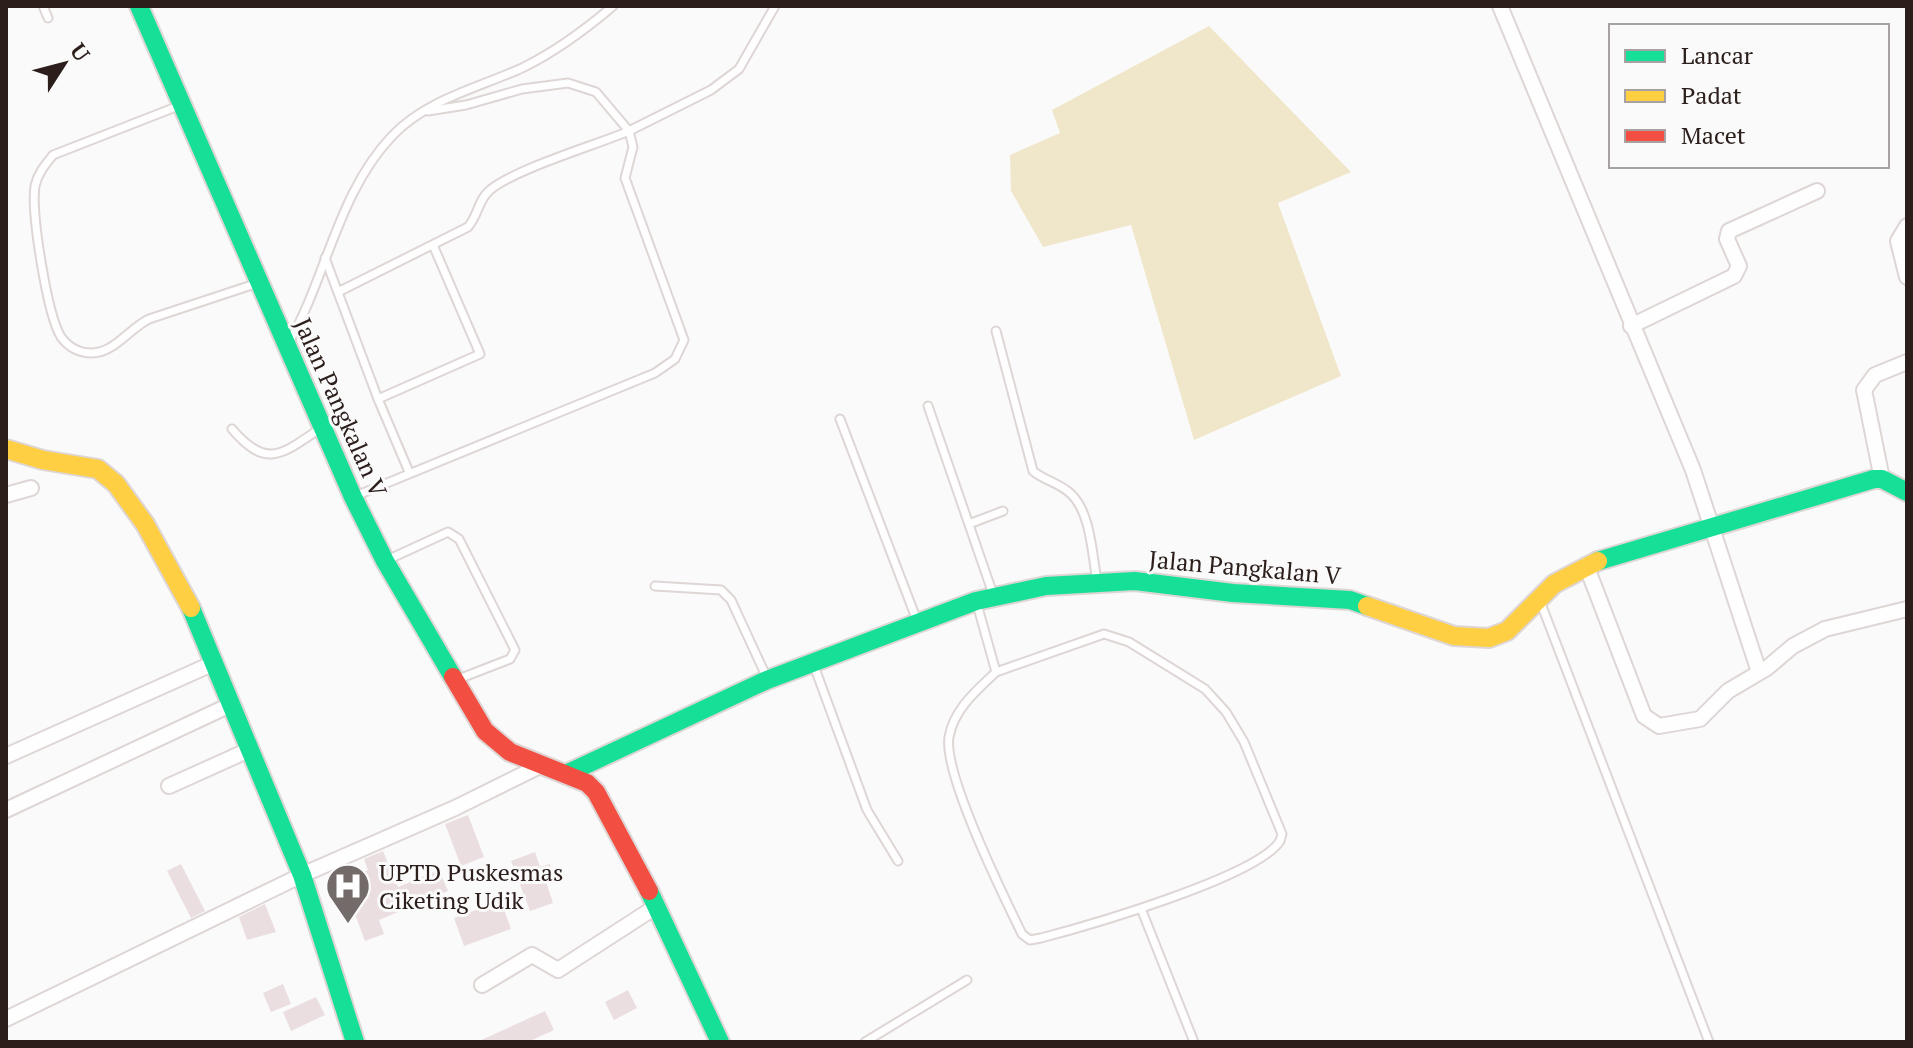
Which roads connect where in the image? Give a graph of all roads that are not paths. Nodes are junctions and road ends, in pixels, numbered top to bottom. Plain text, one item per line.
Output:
1 (43, 6) edge
2 (139, 6) edge
3 (613, 6) edge
4 (775, 6) edge
5 (1500, 6) edge
6 (48, 18) dead end
7 (183, 104) junction
8 (422, 111) junction
9 (629, 131) junction
10 (1817, 191) dead end
11 (1907, 226) edge
12 (433, 245) junction
13 (325, 258) junction
14 (1907, 277) edge
15 (260, 282) junction
16 (338, 292) junction
17 (1631, 326) junction
18 (996, 331) dead end
19 (287, 346) junction
20 (1907, 362) edge
21 (378, 399) junction
22 (928, 406) dead end
23 (840, 419) dead end
24 (321, 428) junction
25 (232, 429) dead end
26 (6, 449) edge
27 (409, 472) junction
28 (1882, 479) junction
29 (31, 488) dead end
30 (1907, 492) edge
31 (6, 495) edge
32 (353, 497) junction
33 (1003, 511) dead end
34 (969, 524) junction
35 (1713, 526) junction
36 (385, 561) junction
37 (1586, 565) junction
38 (1097, 581) junction
39 (655, 586) dead end
40 (985, 599) junction
41 (1540, 601) junction
42 (1907, 609) edge
43 (917, 621) junction
44 (214, 663) junction
45 (813, 663) junction
46 (996, 672) junction
47 (1759, 672) junction
48 (767, 680) junction
49 (454, 681) junction
50 (230, 705) junction
51 (249, 750) junction
52 (6, 756) edge
53 (542, 765) junction
54 (566, 774) junction
55 (169, 786) dead end
56 (6, 810) edge
57 (898, 861) dead end
58 (302, 875) junction
59 (657, 906) junction
60 (1142, 911) junction
61 (967, 980) dead end
62 (482, 985) dead end
63 (6, 1019) edge
64 (355, 1042) edge
65 (720, 1042) edge
66 (865, 1042) edge
67 (1194, 1042) edge
68 (1709, 1042) edge

1 - 6 lane
2 - 7 street, Jalan Pangkalan V
3 - 8 lane
4 - 9 lane
5 - 17 street
7 - 15 street, Jalan Pangkalan V
7 - 15 lane
8 - 9 lane
8 - 13 lane
9 - 12 lane
9 - 27 lane
10 - 17 street
11 - 14 street
12 - 16 lane
12 - 21 lane
13 - 16 lane
13 - 19 lane
15 - 19 street, Jalan Pangkalan V
16 - 21 lane
17 - 35 street
18 - 38 lane
19 - 24 street, Jalan Pangkalan V
20 - 28 street
21 - 27 lane
22 - 34 lane
23 - 43 lane
24 - 25 lane
24 - 32 street, Jalan Pangkalan V
26 - 44 street
27 - 32 lane
28 - 30 street
28 - 35 street, Jalan Pangkalan V
29 - 31 street
32 - 36 street, Jalan Pangkalan V
33 - 34 lane
34 - 40 lane
35 - 37 street, Jalan Pangkalan V
35 - 47 street
36 - 49 street, Jalan Pangkalan V
36 - 49 lane
37 - 41 street, Jalan Pangkalan V
37 - 47 street
38 - 40 street, Jalan Pangkalan V
38 - 41 street, Jalan Pangkalan V
39 - 48 lane
40 - 43 street, Jalan Pangkalan V
40 - 46 lane
41 - 68 lane
42 - 47 street
43 - 45 street, Jalan Pangkalan V
44 - 50 street
44 - 52 street
45 - 48 street, Jalan Pangkalan V
45 - 57 lane
46 - 60 lane
46 - 60 lane
48 - 54 street, Jalan Pangkalan V
49 - 53 street, Jalan Pangkalan V
50 - 51 street
50 - 56 street
51 - 55 street
51 - 58 street
53 - 54 street, Jalan Pangkalan V
53 - 58 street
54 - 59 street, Jalan Pangkalan V
58 - 63 street
58 - 64 street
59 - 62 street
59 - 65 street, Jalan Pangkalan V
60 - 67 lane
61 - 66 lane

